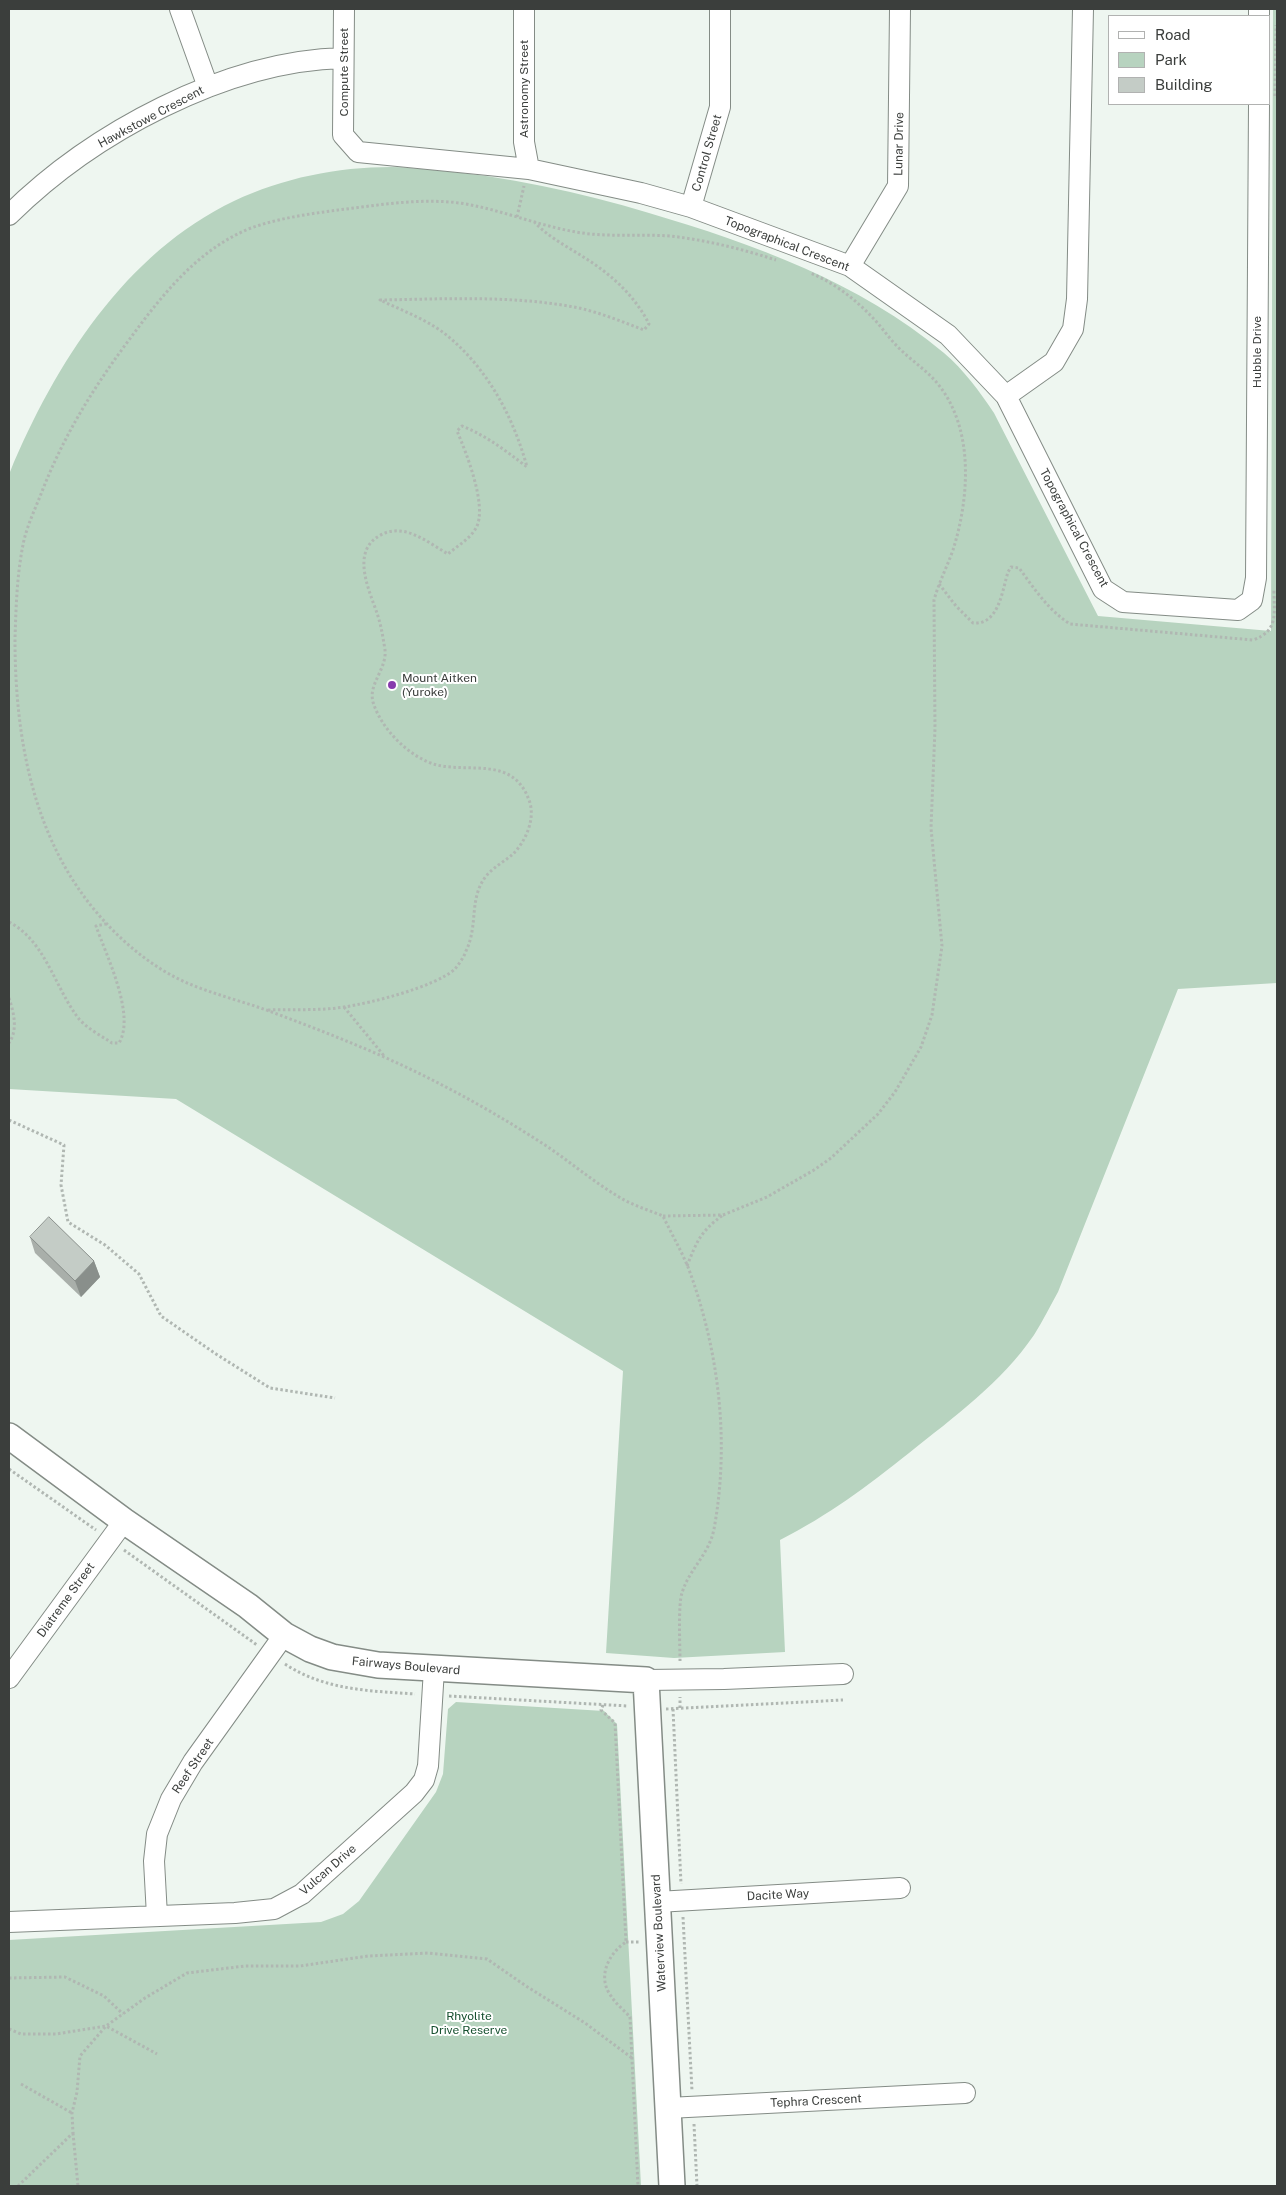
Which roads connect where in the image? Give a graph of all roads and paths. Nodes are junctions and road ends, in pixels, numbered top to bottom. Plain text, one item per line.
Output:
1 (180, 9) edge
2 (344, 9) edge
3 (524, 9) edge
4 (720, 9) edge
5 (900, 9) edge
6 (1083, 9) edge
7 (343, 58) junction
8 (208, 86) junction
9 (1267, 105) edge
10 (343, 134) joint
11 (529, 169) junction
12 (691, 207) junction
13 (9, 215) edge
14 (517, 217) junction
15 (535, 222) junction
16 (779, 261) dead end
17 (850, 266) junction
18 (802, 269) dead end
19 (1006, 396) junction
20 (939, 583) junction
21 (1274, 583) dead end
22 (1252, 600) joint
23 (9, 922) edge
24 (106, 924) junction
25 (9, 998) edge
26 (344, 1007) junction
27 (266, 1010) junction
28 (9, 1043) edge
29 (385, 1058) junction
30 (9, 1120) edge
31 (723, 1215) junction
32 (663, 1216) junction
33 (687, 1266) junction
34 (335, 1398) dead end
35 (9, 1436) edge
36 (124, 1521) junction
37 (284, 1635) junction
38 (680, 1655) dead end
39 (434, 1669) junction
40 (842, 1674) dead end
41 (9, 1678) edge
42 (646, 1680) junction
43 (843, 1700) dead end
44 (603, 1705) dead end
45 (647, 1708) junction
46 (673, 1709) junction
47 (900, 1888) dead end
48 (683, 1900) junction
49 (657, 1902) junction
50 (158, 1916) junction
51 (9, 1922) edge
52 (9, 1978) edge
53 (123, 2014) junction
54 (106, 2026) junction
55 (9, 2029) edge
56 (158, 2054) dead end
57 (632, 2058) junction
58 (21, 2084) dead end
59 (965, 2093) dead end
60 (692, 2107) junction
61 (668, 2108) junction
62 (72, 2113) junction
63 (73, 2133) junction
64 (18, 2186) edge
65 (78, 2186) edge
66 (638, 2186) edge
67 (672, 2186) edge
68 (697, 2186) edge

1 - 8 street
2 - 7 street, Compute Street
3 - 11 street, Astronomy Street
4 - 12 street, Control Street
5 - 17 street, Lunar Drive
6 - 19 street
7 - 8 street, Hawkstowe Crescent
7 - 10 street, Compute Street
8 - 13 street, Hawkstowe Crescent
9 - 22 street, Hubble Drive
10 - 11 street, Topographical Crescent
11 - 12 street, Topographical Crescent
11 - 14 path
12 - 17 street, Topographical Crescent
14 - 15 path
14 - 24 path
15 - 16 path
15 - 26 path
17 - 19 street, Topographical Crescent
18 - 20 path
19 - 22 street, Topographical Crescent
20 - 21 path
20 - 31 path
23 - 24 path
24 - 27 path
25 - 28 path
26 - 27 path
26 - 29 path
27 - 29 path
29 - 32 path
30 - 34 path
31 - 32 path
31 - 33 path
32 - 33 path
33 - 38 path
35 - 36 street, Fairways Boulevard
36 - 37 street, Fairways Boulevard
36 - 41 street, Diatreme Street
37 - 39 street, Fairways Boulevard
37 - 50 street, Reef Street
39 - 42 street, Fairways Boulevard
39 - 50 street, Vulcan Drive
40 - 42 street, Fairways Boulevard
42 - 45 street, Waterview Boulevard
43 - 46 path
44 - 57 path
45 - 46 path
45 - 49 street, Waterview Boulevard
46 - 48 path
47 - 48 street, Dacite Way
48 - 49 street, Dacite Way
48 - 60 path
49 - 61 street, Waterview Boulevard
50 - 51 street, Vulcan Drive
52 - 53 path
53 - 54 path
53 - 57 path
54 - 55 path
54 - 56 path
54 - 62 path
57 - 66 path
58 - 62 path
59 - 60 street, Tephra Crescent
60 - 61 street, Tephra Crescent
60 - 68 path
61 - 67 street, Waterview Boulevard
62 - 63 path
63 - 64 path
63 - 65 path

